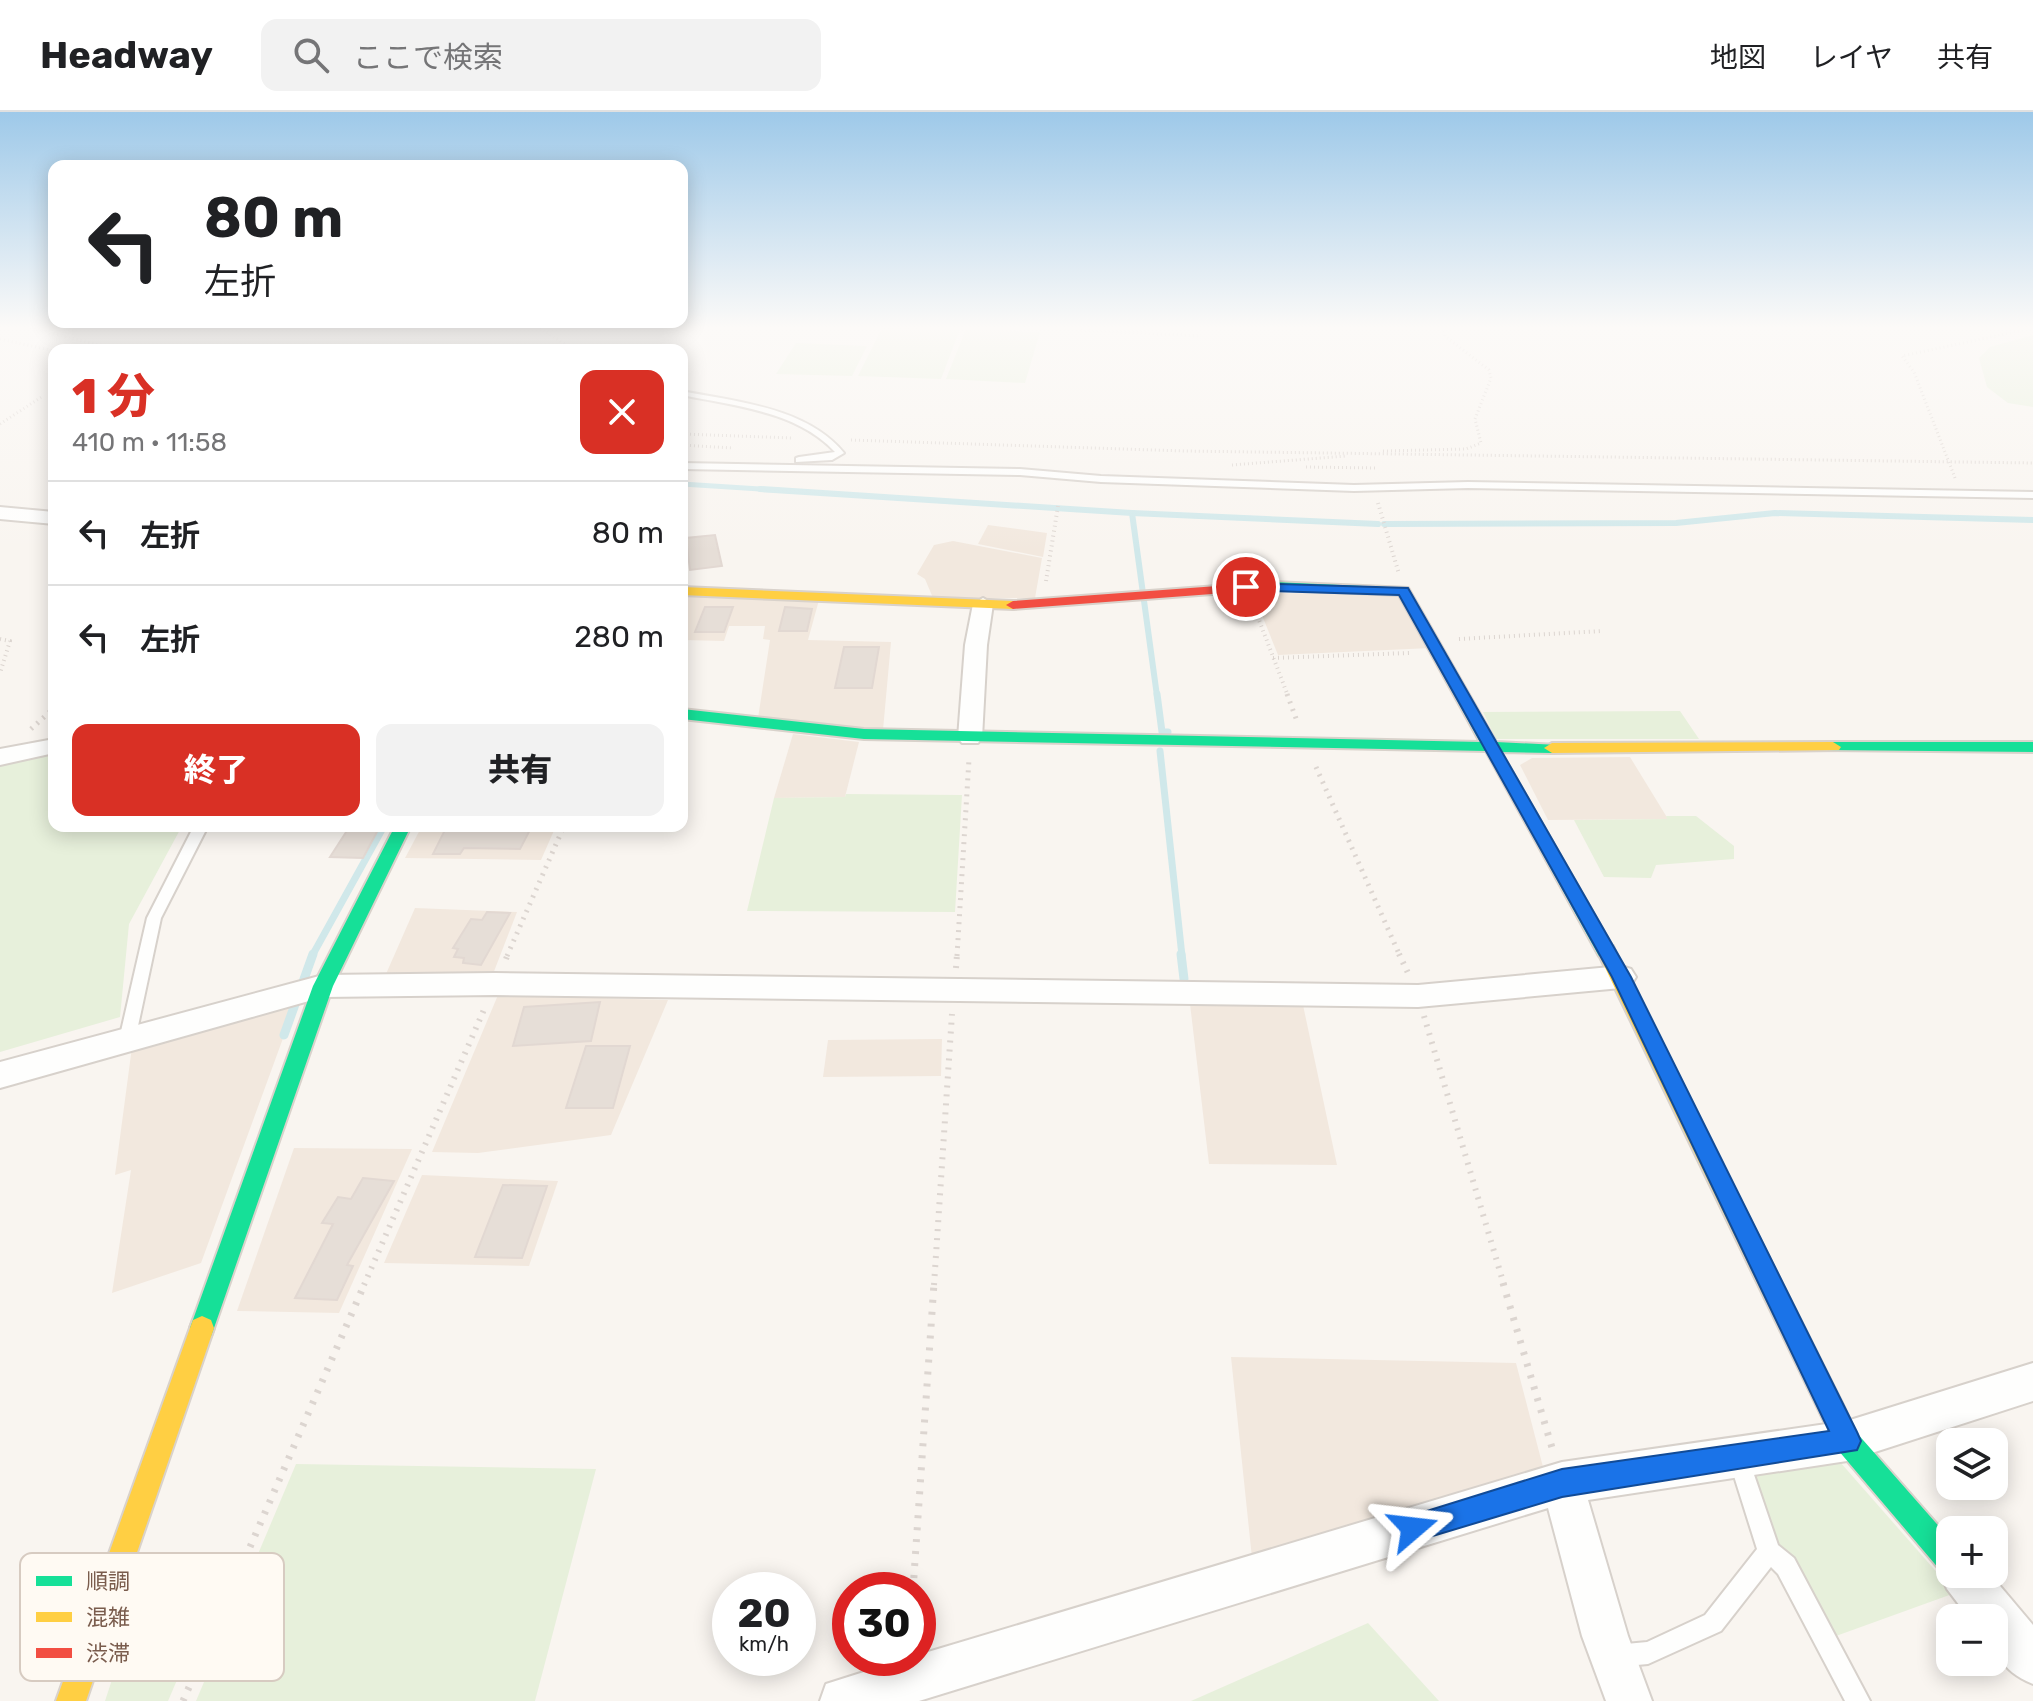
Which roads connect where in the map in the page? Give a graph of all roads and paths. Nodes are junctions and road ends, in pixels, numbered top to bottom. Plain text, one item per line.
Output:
1 (34, 402) edge
2 (721, 402) edge
3 (1479, 402) edge
4 (1926, 402) edge
5 (0, 424) edge
6 (688, 434) edge
7 (829, 439) junction
8 (688, 445) edge
9 (745, 448) dead end
10 (1367, 453) junction
11 (1949, 461) junction
12 (2033, 463) edge
13 (688, 466) edge
14 (706, 467) junction
15 (1379, 468) dead end
16 (1942, 478) dead end
17 (2033, 495) edge
18 (1058, 506) dead end
19 (0, 513) edge
20 (48, 517) edge
21 (1246, 587) junction
22 (688, 591) edge
23 (1042, 602) junction
24 (983, 604) junction
25 (1602, 631) dead end
26 (0, 639) edge
27 (1435, 646) junction
28 (1273, 658) junction
29 (0, 673) edge
30 (688, 715) edge
31 (970, 738) junction
32 (1305, 744) junction
33 (48, 747) edge
34 (2033, 747) edge
35 (1493, 748) junction
36 (0, 757) edge
37 (198, 832) edge
38 (400, 832) edge
39 (561, 832) edge
40 (1621, 977) junction
41 (495, 984) junction
42 (323, 986) junction
43 (954, 992) junction
44 (1418, 996) junction
45 (127, 1040) junction
46 (0, 1075) edge
47 (2033, 1382) edge
48 (1847, 1441) junction
49 (1737, 1456) junction
50 (1562, 1483) junction
51 (1936, 1544) edge
52 (1769, 1552) junction
53 (123, 1553) edge
54 (247, 1553) edge
55 (914, 1572) edge
56 (1973, 1588) edge
57 (1613, 1656) junction
58 (2033, 1661) edge
59 (78, 1681) edge
60 (192, 1681) edge
61 (71, 1701) edge
62 (183, 1701) edge
63 (843, 1701) edge
64 (1629, 1701) edge
65 (1858, 1701) edge

1 - 5 path
2 - 7 lane
3 - 10 path
4 - 11 path
6 - 7 path
7 - 10 path
7 - 14 lane
8 - 9 path
10 - 11 path
10 - 15 path
11 - 12 path
11 - 16 path
13 - 14 lane
14 - 17 lane
18 - 23 path
19 - 20 street
21 - 23 street
21 - 27 street
21 - 28 path
22 - 24 street
23 - 24 street
24 - 31 street
25 - 27 path
26 - 29 path
27 - 28 path
27 - 35 street
28 - 32 path
30 - 31 street
31 - 32 street
31 - 43 path
32 - 35 street
32 - 44 path
33 - 36 street
34 - 35 street
35 - 40 street
37 - 45 lane
38 - 42 street
39 - 41 path
40 - 44 street
40 - 48 street
41 - 42 street
41 - 43 street
41 - 54 path
42 - 45 street
42 - 53 street
43 - 44 street
43 - 55 path
44 - 50 path
45 - 46 street
47 - 48 street
48 - 49 street
48 - 51 street
49 - 50 street
49 - 52 lane
50 - 57 street
50 - 63 street
52 - 57 lane
52 - 65 lane
56 - 58 street
57 - 64 street
59 - 61 street
60 - 62 path

